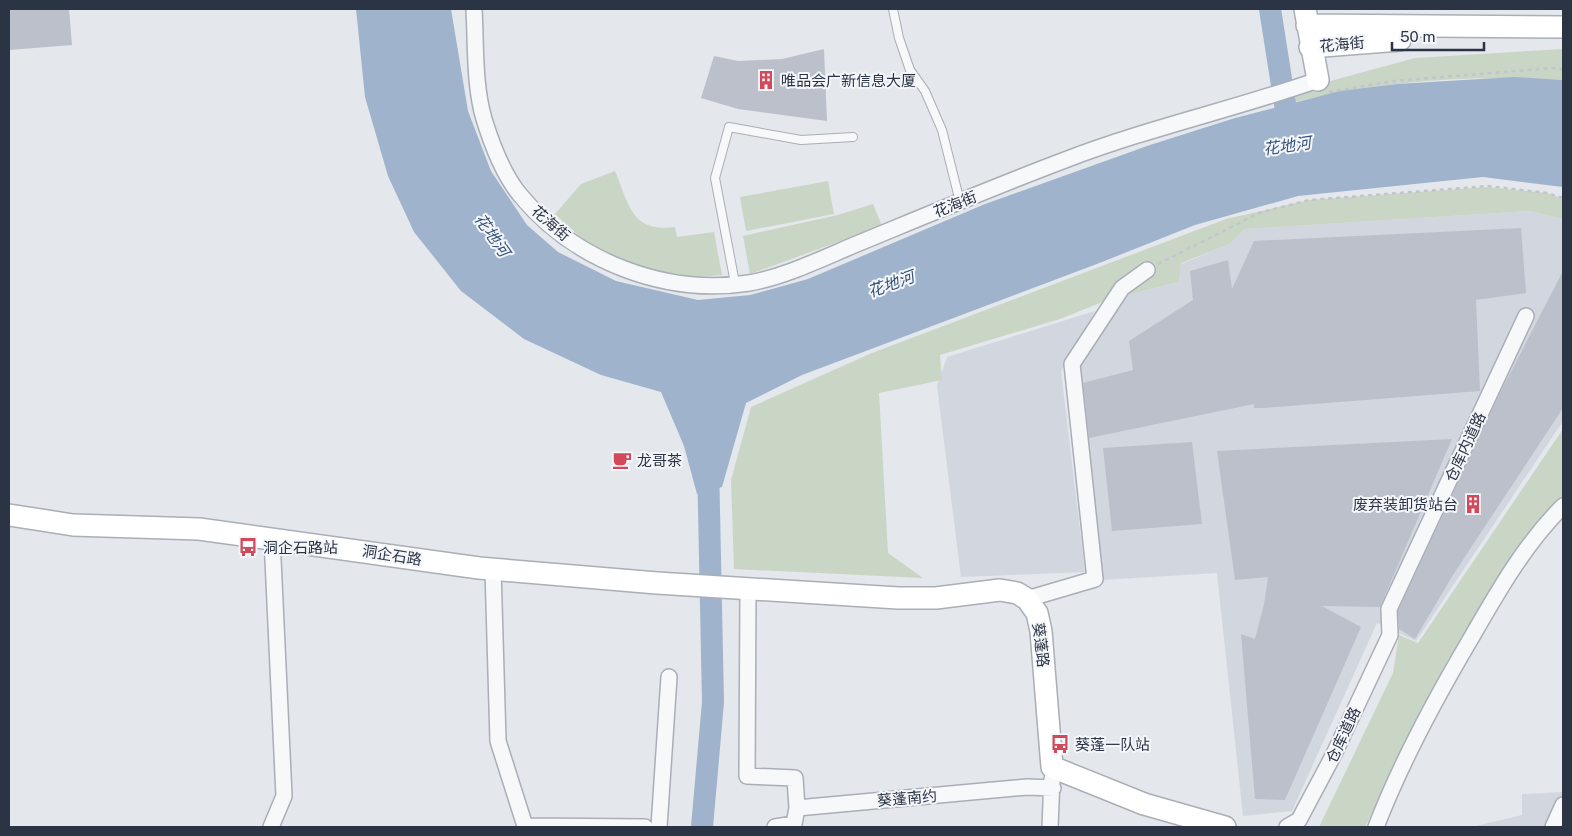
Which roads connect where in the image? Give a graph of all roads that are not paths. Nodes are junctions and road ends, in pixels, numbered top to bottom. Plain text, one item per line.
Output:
1 (474, 9) edge
2 (893, 9) edge
3 (1315, 27) edge
4 (1563, 28) edge
5 (1563, 38) edge
6 (1322, 86) joint
7 (853, 137) dead end
8 (960, 202) junction
9 (1147, 270) road end
10 (735, 283) junction
11 (1526, 316) dead end
12 (1563, 506) edge
13 (9, 515) edge
14 (272, 538) junction
15 (494, 569) junction
16 (745, 589) junction
17 (1028, 599) junction
18 (1390, 634) joint
19 (669, 677) dead end
20 (1052, 767) junction
21 (1053, 788) junction
22 (1563, 805) edge
23 (797, 808) junction
24 (271, 827) edge
25 (645, 827) edge
26 (659, 827) edge
27 (775, 827) edge
28 (1050, 827) edge
29 (1225, 827) edge
30 (1287, 827) edge
31 (1376, 827) edge
32 (1553, 827) edge

1 - 10 street, 花海街
2 - 8 lane
3 - 4 street, 花海街
3 - 5 street, 花海街
3 - 6 street, 花海街
6 - 8 street, 花海街
7 - 10 lane
8 - 10 street, 花海街
9 - 17 street
11 - 18 street, 仓库内道路
12 - 31 street
13 - 14 street, 洞企石路
14 - 15 street, 洞企石路
14 - 24 street
15 - 16 street, 洞企石路
15 - 25 street
16 - 17 street
16 - 23 street
17 - 20 street, 葵蓬路
18 - 30 street, 仓库道路
19 - 26 street
20 - 21 street
20 - 29 street
21 - 23 street, 葵蓬南约
21 - 28 street
22 - 32 street
23 - 27 street

